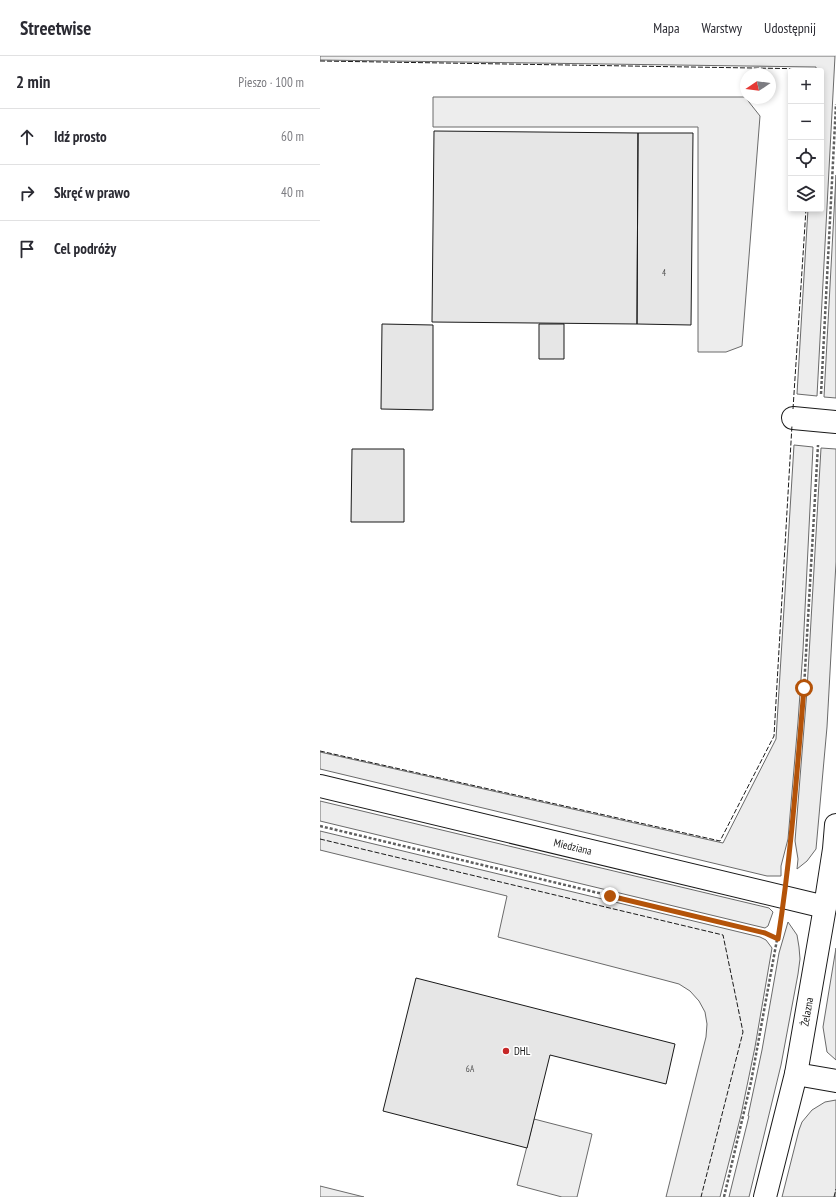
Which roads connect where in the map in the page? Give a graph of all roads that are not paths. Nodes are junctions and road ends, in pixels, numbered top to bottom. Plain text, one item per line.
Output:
1 (793, 418) dead end
2 (828, 421) edge
3 (320, 786) edge
4 (836, 825) edge
5 (825, 907) junction
6 (796, 1074) junction
7 (836, 1081) edge
8 (766, 1197) edge

1 - 2 street
3 - 5 street, Miedziana
4 - 5 street, Żelazna
5 - 6 street, Żelazna
6 - 7 street
6 - 8 street, Żelazna

